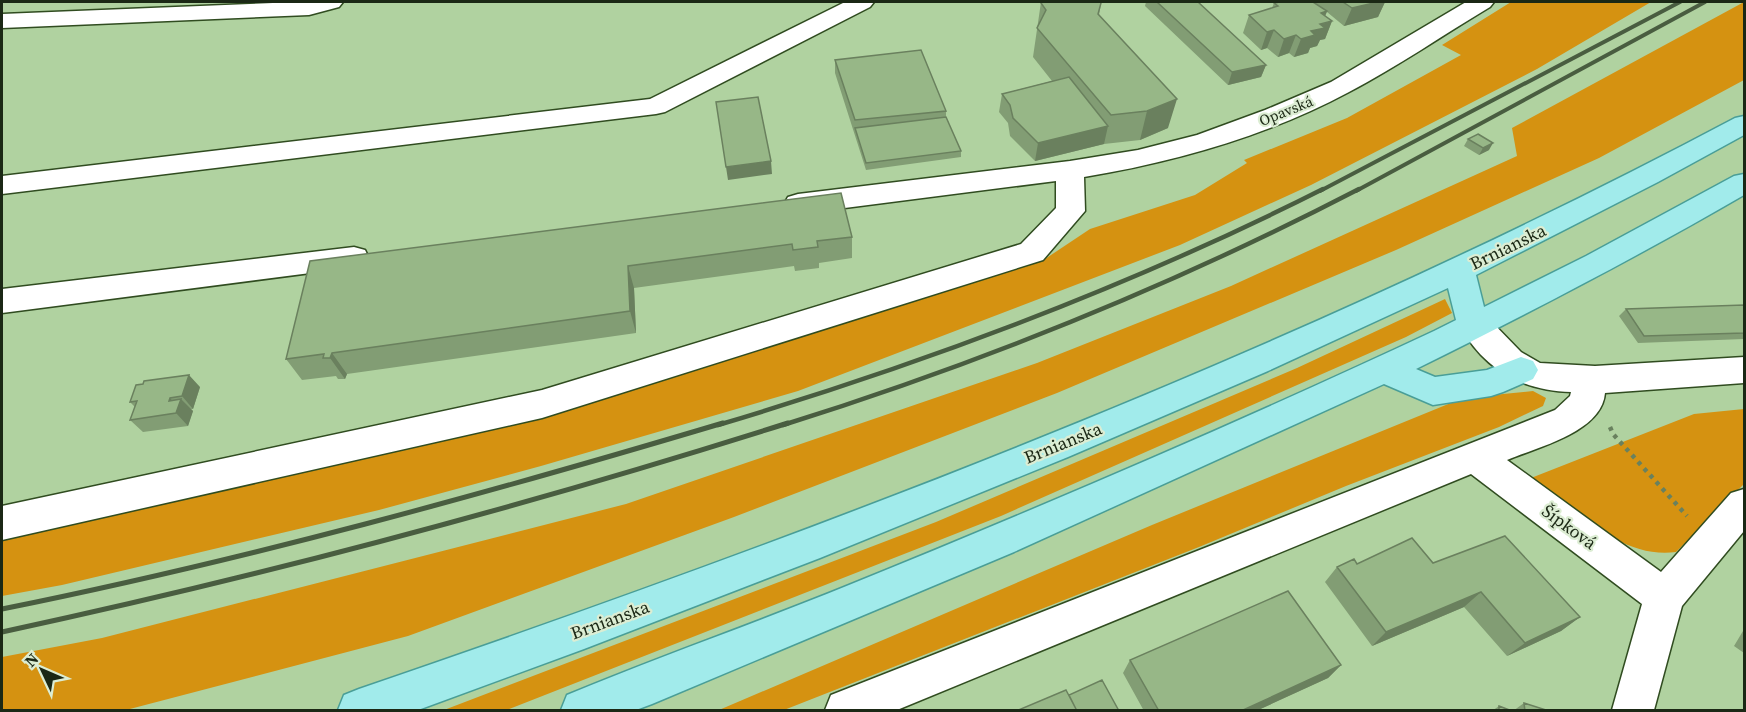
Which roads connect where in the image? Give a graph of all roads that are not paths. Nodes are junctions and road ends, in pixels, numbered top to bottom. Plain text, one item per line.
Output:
1 (331, 2) edge
2 (862, 2) edge
3 (1482, 2) edge
4 (2, 21) edge
5 (1744, 124) edge
6 (1070, 170) junction
7 (1744, 183) edge
8 (2, 185) edge
9 (777, 207) edge
10 (383, 255) edge
11 (1460, 270) junction
12 (2, 301) edge
13 (1476, 326) junction
14 (1386, 370) junction
15 (1521, 370) junction
16 (1744, 370) edge
17 (1589, 379) junction
18 (1475, 457) junction
19 (1744, 505) edge
20 (2, 524) edge
21 (1664, 597) junction
22 (359, 711) edge
23 (582, 711) edge
24 (846, 711) edge
25 (1633, 711) edge

1 - 4 street
2 - 8 street
3 - 6 street, Opavská
5 - 11 main road, Brnianska
6 - 9 street, Opavská
6 - 20 street
7 - 13 main road
10 - 12 street
11 - 13 main road
11 - 22 main road, Brnianska
13 - 14 main road
13 - 15 street
14 - 15 main road
14 - 23 main road
15 - 17 street
16 - 17 street
17 - 18 street
18 - 21 street, Šípková
18 - 24 street
19 - 21 street
21 - 25 street

